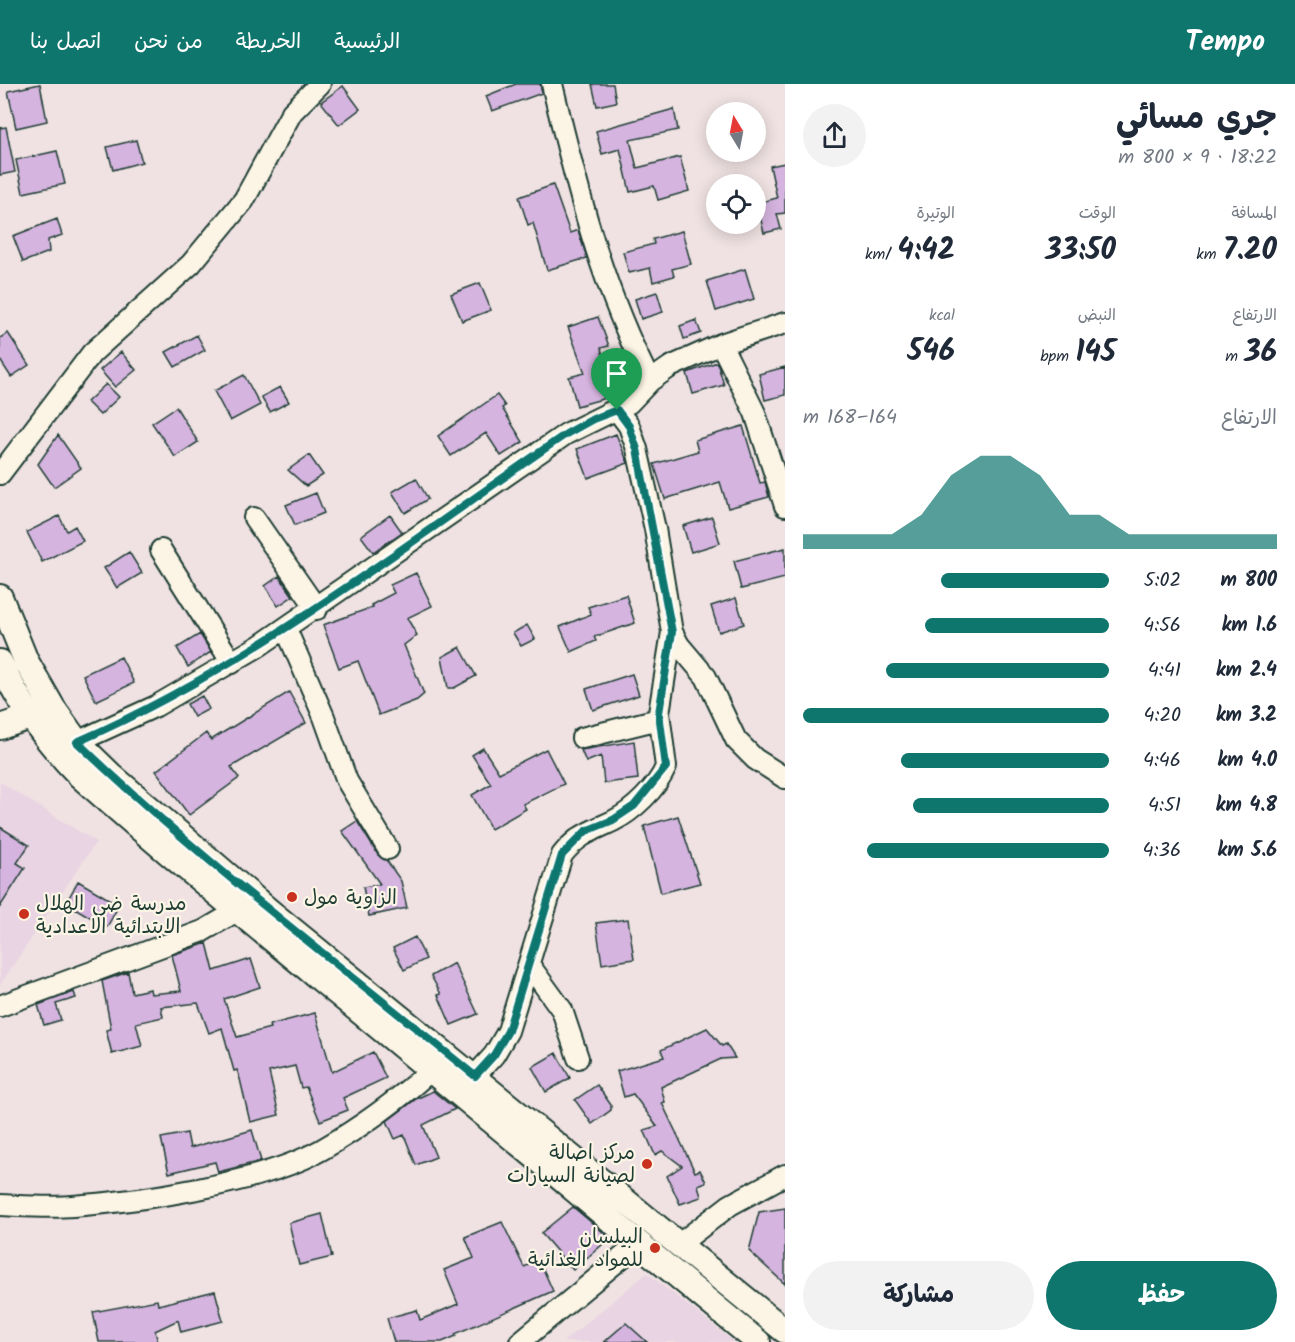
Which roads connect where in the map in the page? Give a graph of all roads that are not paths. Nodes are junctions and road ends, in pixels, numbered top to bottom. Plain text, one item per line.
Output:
1 (321, 84) edge
2 (552, 84) edge
3 (785, 323) edge
4 (721, 344) junction
5 (650, 381) junction
6 (617, 410) junction
7 (0, 474) edge
8 (785, 507) edge
9 (254, 518) dead end
10 (161, 550) dead end
11 (0, 597) edge
12 (317, 609) junction
13 (286, 629) junction
14 (672, 632) junction
15 (0, 662) edge
16 (232, 663) junction
17 (43, 713) junction
18 (659, 719) junction
19 (0, 727) edge
20 (582, 738) dead end
21 (77, 742) junction
22 (87, 768) junction
23 (785, 778) edge
24 (388, 849) dead end
25 (237, 911) junction
26 (530, 966) junction
27 (0, 1006) edge
28 (578, 1058) dead end
29 (431, 1070) junction
30 (475, 1076) junction
31 (785, 1175) edge
32 (0, 1204) edge
33 (638, 1245) junction
34 (678, 1245) junction
35 (785, 1331) edge
36 (520, 1342) edge
37 (758, 1342) edge

1 - 7 street
2 - 5 street
3 - 4 street
4 - 5 street
4 - 8 street
5 - 6 street
6 - 12 street
6 - 14 street
9 - 12 street
10 - 16 street
11 - 17 main road
12 - 13 street
13 - 16 street
13 - 24 street
14 - 18 street
14 - 23 street
15 - 17 main road
16 - 21 street
17 - 19 main road
17 - 21 main road
17 - 22 main road
18 - 20 street
18 - 26 street
21 - 22 main road
22 - 25 main road
22 - 30 main road
25 - 27 street
25 - 29 main road
26 - 28 street
26 - 30 street
29 - 32 street
29 - 33 main road
30 - 34 main road
31 - 34 street
33 - 36 street
33 - 37 main road
34 - 35 main road

